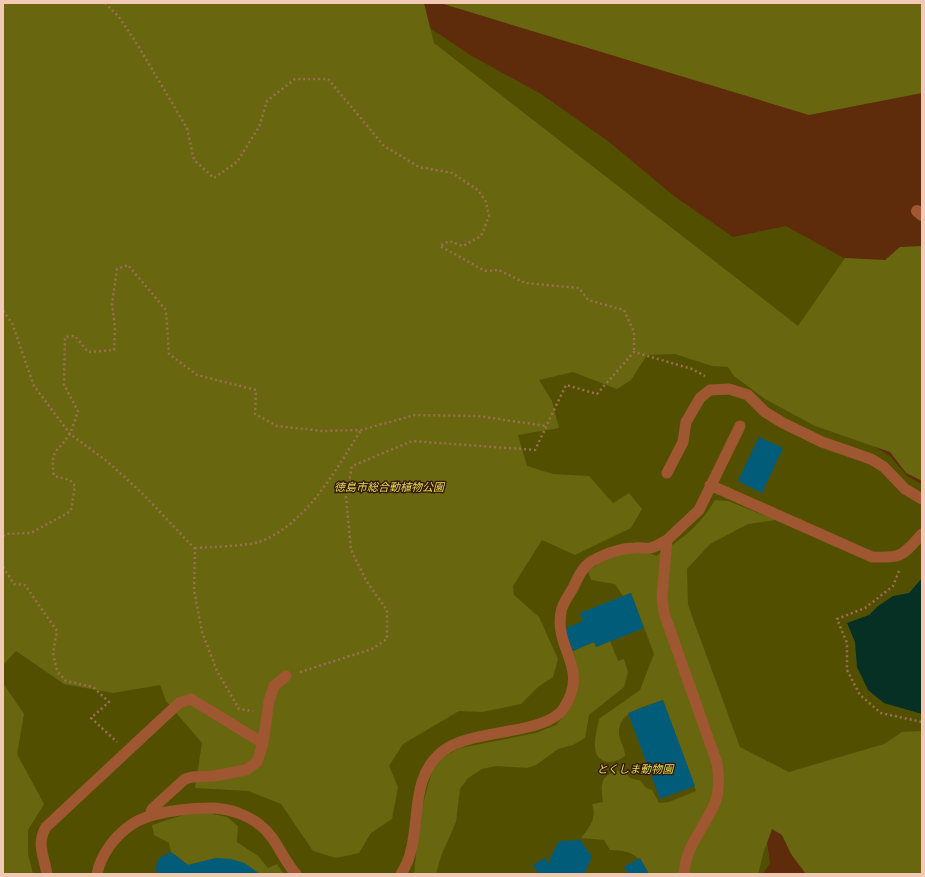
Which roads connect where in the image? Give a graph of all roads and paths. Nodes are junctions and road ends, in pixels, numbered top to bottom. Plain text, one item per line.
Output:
1 (105, 3) edge
2 (3, 311) edge
3 (634, 352) junction
4 (729, 389) junction
5 (546, 426) junction
6 (740, 426) dead end
7 (361, 430) junction
8 (70, 434) junction
9 (667, 473) dead end
10 (710, 485) junction
11 (922, 499) edge
12 (922, 534) edge
13 (3, 536) edge
14 (667, 540) junction
15 (194, 548) junction
16 (906, 554) junction
17 (3, 567) edge
18 (286, 676) joint
19 (267, 713) junction
20 (922, 722) edge
21 (263, 743) junction
22 (127, 750) junction
23 (150, 816) junction
24 (47, 874) edge
25 (97, 874) edge
26 (296, 874) edge
27 (401, 874) edge
28 (684, 874) edge

1 - 3 path
2 - 8 path
3 - 4 path
3 - 5 path
4 - 9 lane
4 - 11 lane
5 - 7 path
5 - 18 path
6 - 10 lane
7 - 8 path
7 - 15 path
8 - 13 path
8 - 15 path
10 - 14 lane
10 - 16 lane
12 - 16 lane
14 - 27 lane
14 - 28 lane
15 - 19 path
16 - 20 path
17 - 22 path
18 - 19 lane
19 - 21 lane
21 - 22 lane
21 - 23 lane
22 - 24 lane
23 - 25 lane
23 - 26 lane

